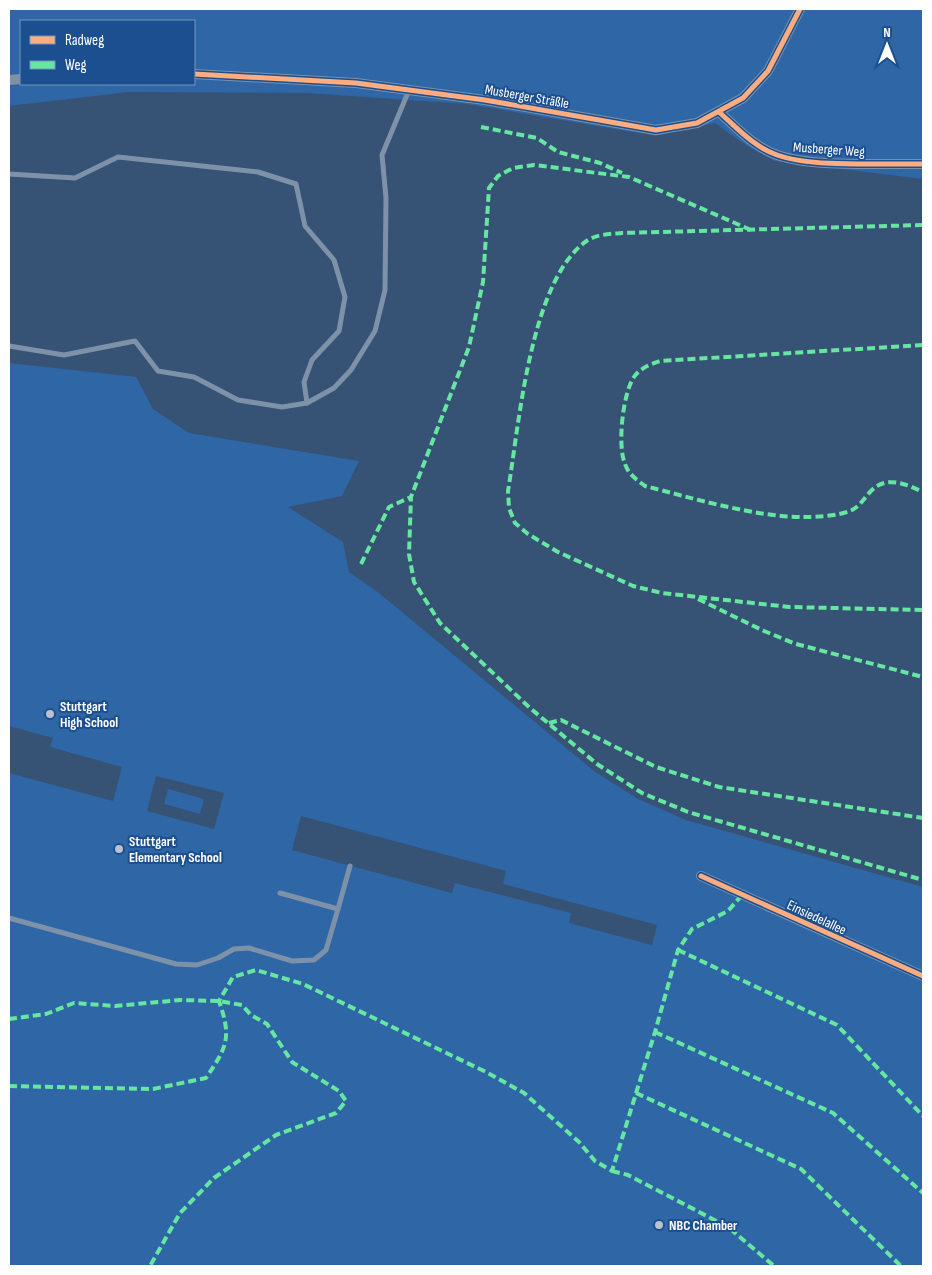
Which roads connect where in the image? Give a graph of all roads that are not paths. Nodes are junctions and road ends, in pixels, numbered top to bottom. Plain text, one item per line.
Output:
1 (800, 9) edge
2 (195, 74) edge
3 (409, 90) junction
4 (719, 112) junction
5 (923, 164) edge
6 (9, 174) edge
7 (9, 346) edge
8 (307, 403) junction
9 (350, 866) dead end
10 (701, 876) dead end
11 (280, 893) dead end
12 (338, 909) junction
13 (9, 918) edge
14 (923, 976) edge

1 - 4 street, Musberger Sträßle
2 - 3 street, Musberger Sträßle
3 - 4 street, Musberger Sträßle
3 - 8 lane
4 - 5 street, Musberger Weg
6 - 8 lane
7 - 8 lane
9 - 12 lane
10 - 14 street, Einsiedelallee
11 - 12 lane
12 - 13 lane

